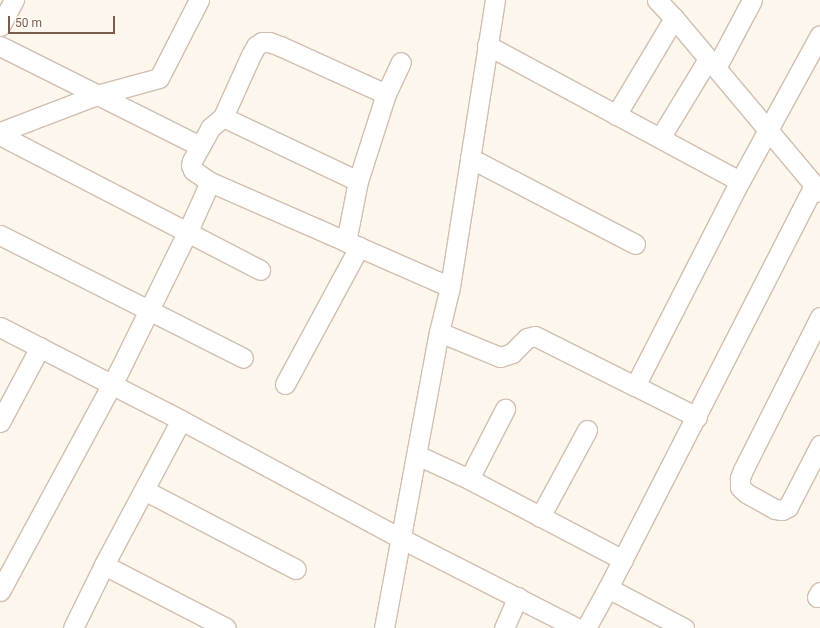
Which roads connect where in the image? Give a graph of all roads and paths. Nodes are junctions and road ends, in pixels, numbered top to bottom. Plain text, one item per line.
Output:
1 (14, 0) edge
2 (199, 0) edge
3 (494, 0) edge
4 (656, 0) edge
5 (752, 0) edge
6 (674, 18) junction
7 (0, 26) edge
8 (820, 35) edge
9 (487, 45) junction
10 (0, 46) edge
11 (401, 62) dead end
12 (712, 64) junction
13 (386, 94) junction
14 (97, 95) junction
15 (616, 114) junction
16 (223, 117) junction
17 (768, 130) junction
18 (0, 132) edge
19 (0, 135) edge
20 (660, 138) junction
21 (200, 146) junction
22 (470, 158) junction
23 (358, 181) junction
24 (740, 181) junction
25 (210, 182) junction
26 (817, 189) edge
27 (187, 233) junction
28 (0, 235) edge
29 (352, 244) junction
30 (635, 244) dead end
31 (260, 270) dead end
32 (450, 286) junction
33 (149, 310) junction
34 (820, 317) edge
35 (0, 327) edge
36 (439, 332) junction
37 (40, 347) junction
38 (243, 358) dead end
39 (112, 384) junction
40 (285, 384) dead end
41 (635, 386) junction
42 (505, 409) dead end
43 (697, 417) junction
44 (181, 420) junction
45 (0, 422) edge
46 (587, 430) dead end
47 (820, 446) edge
48 (417, 455) junction
49 (469, 479) junction
50 (144, 490) junction
51 (540, 517) junction
52 (402, 538) junction
53 (622, 560) junction
54 (104, 565) junction
55 (296, 569) dead end
56 (608, 588) junction
57 (0, 591) edge
58 (518, 597) junction
59 (73, 628) edge
60 (226, 628) edge
61 (384, 628) edge
62 (504, 628) edge
63 (576, 628) edge
64 (586, 628) edge
65 (684, 628) edge

1 - 7 street
2 - 14 street
3 - 9 street
4 - 6 street
5 - 12 street
6 - 12 street
6 - 15 street
8 - 17 street
9 - 15 street
9 - 22 street
10 - 14 street
11 - 13 street
12 - 17 street
12 - 20 street
13 - 16 street
13 - 23 street
14 - 18 street
14 - 21 street
15 - 20 street
16 - 21 street
16 - 23 street
17 - 24 street
17 - 26 street
19 - 27 street
20 - 24 street
21 - 25 street
22 - 30 street
22 - 32 street
23 - 29 street
24 - 41 street
25 - 27 street
25 - 29 street
26 - 43 street
27 - 31 street
27 - 33 street
28 - 33 street
29 - 32 street
29 - 40 street
32 - 36 street
33 - 38 street
33 - 39 street
34 - 47 street
35 - 37 street
36 - 41 street
36 - 48 street
37 - 39 street
37 - 45 street
39 - 44 street
39 - 57 street
41 - 43 street
42 - 49 street
43 - 53 street
44 - 50 street
44 - 52 street
46 - 51 street
48 - 49 street
48 - 52 street
49 - 51 street
50 - 54 street
50 - 55 street
51 - 53 street
52 - 58 street
52 - 61 street
53 - 56 street
54 - 59 street
54 - 60 street
56 - 64 street
56 - 65 street
58 - 62 street
58 - 63 street

